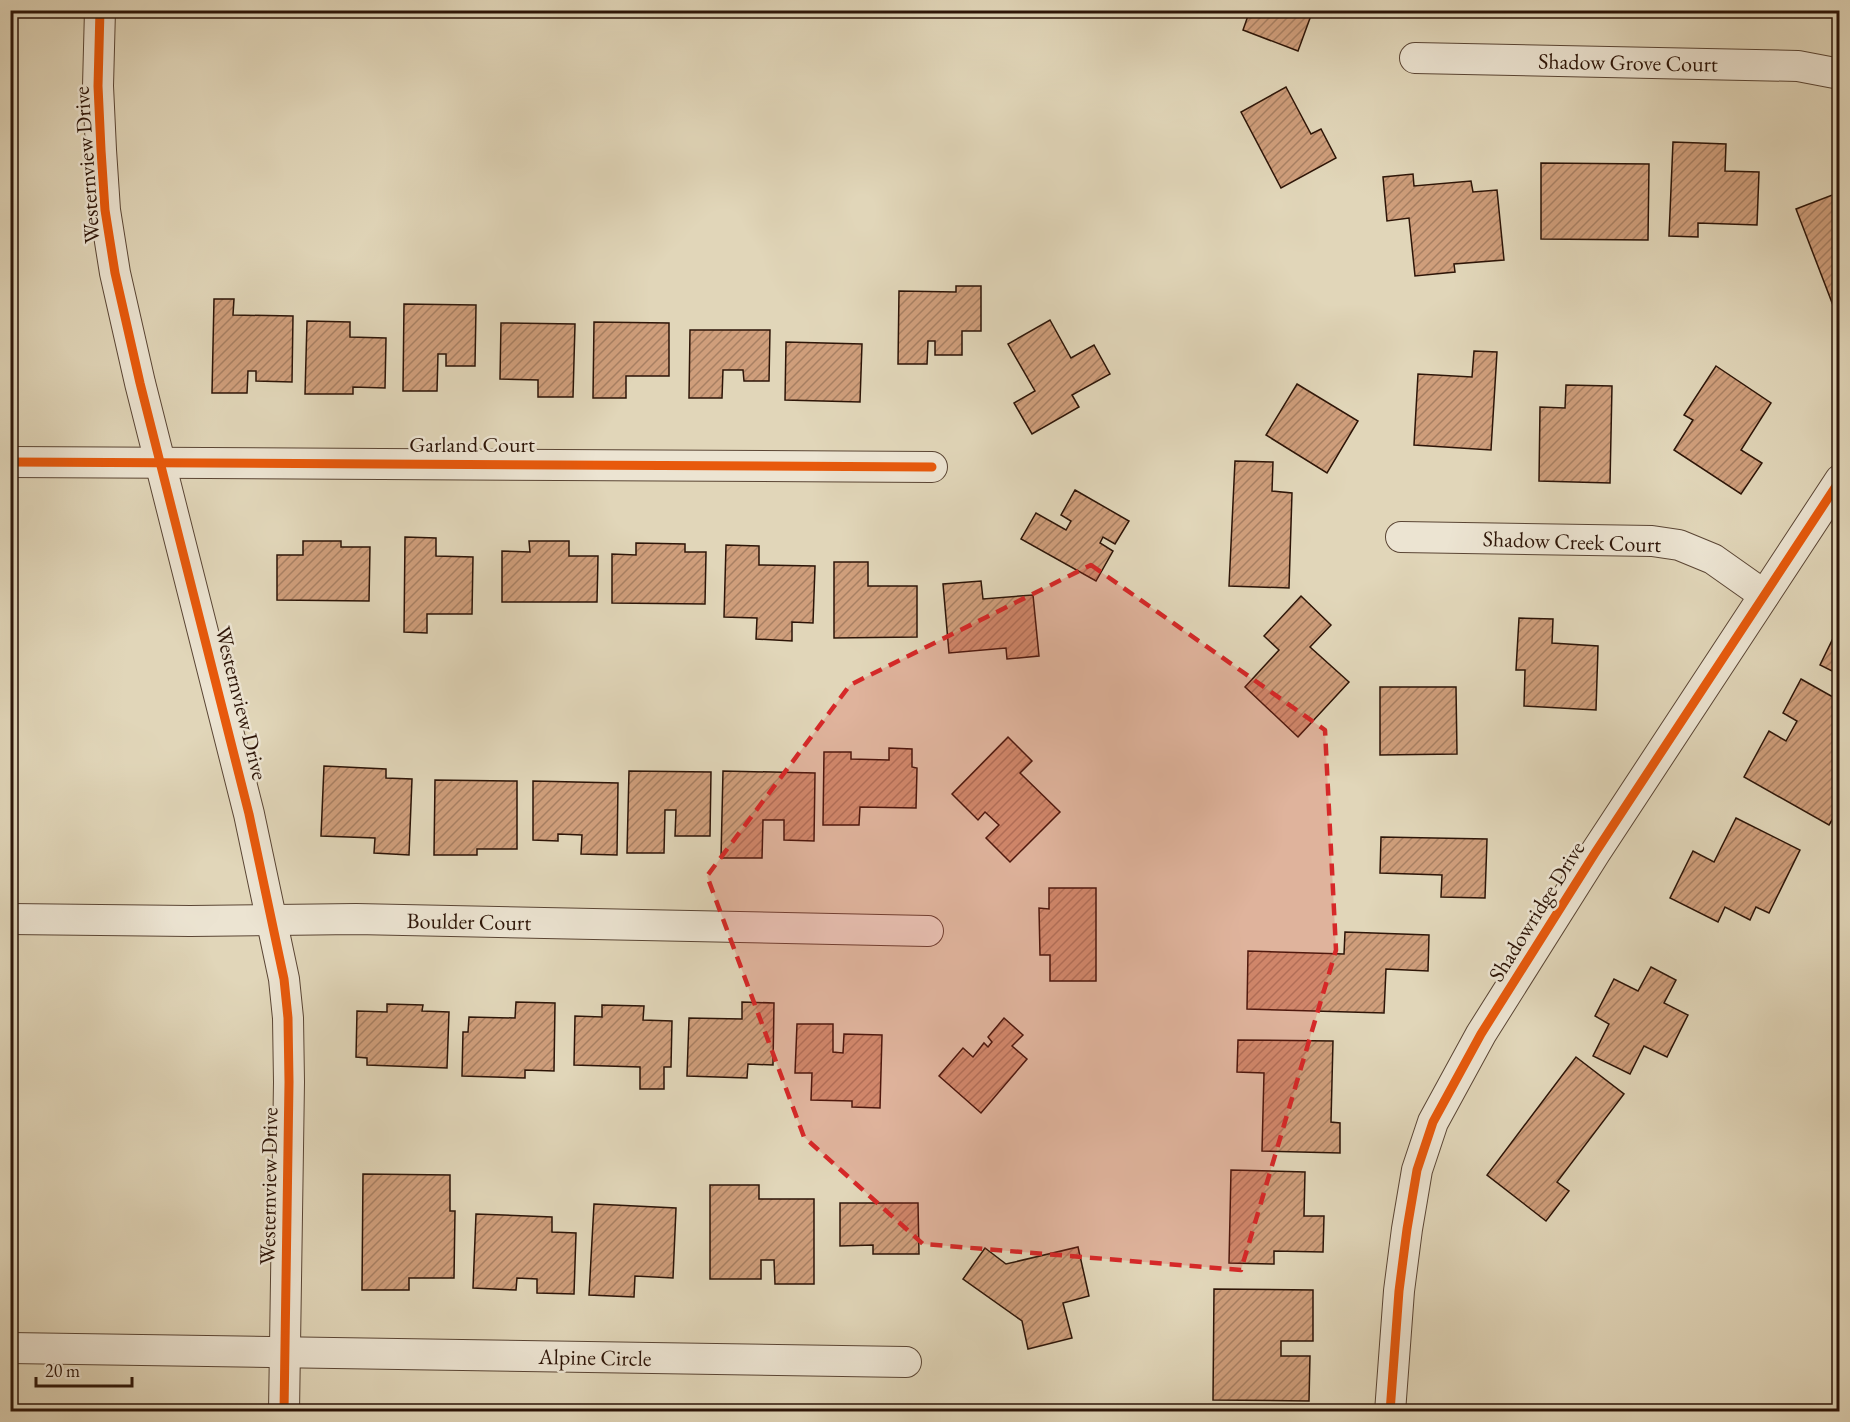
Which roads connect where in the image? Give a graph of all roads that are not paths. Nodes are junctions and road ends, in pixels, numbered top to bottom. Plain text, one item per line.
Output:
1 (100, 10) edge
2 (1415, 58) dead end
3 (1839, 74) edge
4 (10, 462) edge
5 (160, 462) junction
6 (933, 467) dead end
7 (1839, 480) edge
8 (1401, 537) dead end
9 (1764, 595) junction
10 (10, 919) edge
11 (273, 920) junction
12 (928, 931) dead end
13 (10, 1348) edge
14 (285, 1352) junction
15 (906, 1362) dead end
16 (284, 1412) edge
17 (1390, 1412) edge

1 - 5 street, Westernview Drive
2 - 3 street, Shadow Grove Court
4 - 5 street, Garland Court
5 - 6 street, Garland Court
5 - 11 street, Westernview Drive
7 - 9 street, Shadowridge Drive
8 - 9 street, Shadow Creek Court
9 - 17 street, Shadowridge Drive
10 - 11 street, Boulder Court
11 - 12 street, Boulder Court
11 - 14 street, Westernview Drive
13 - 14 street, Alpine Circle
14 - 15 street, Alpine Circle
14 - 16 street, Westernview Drive

